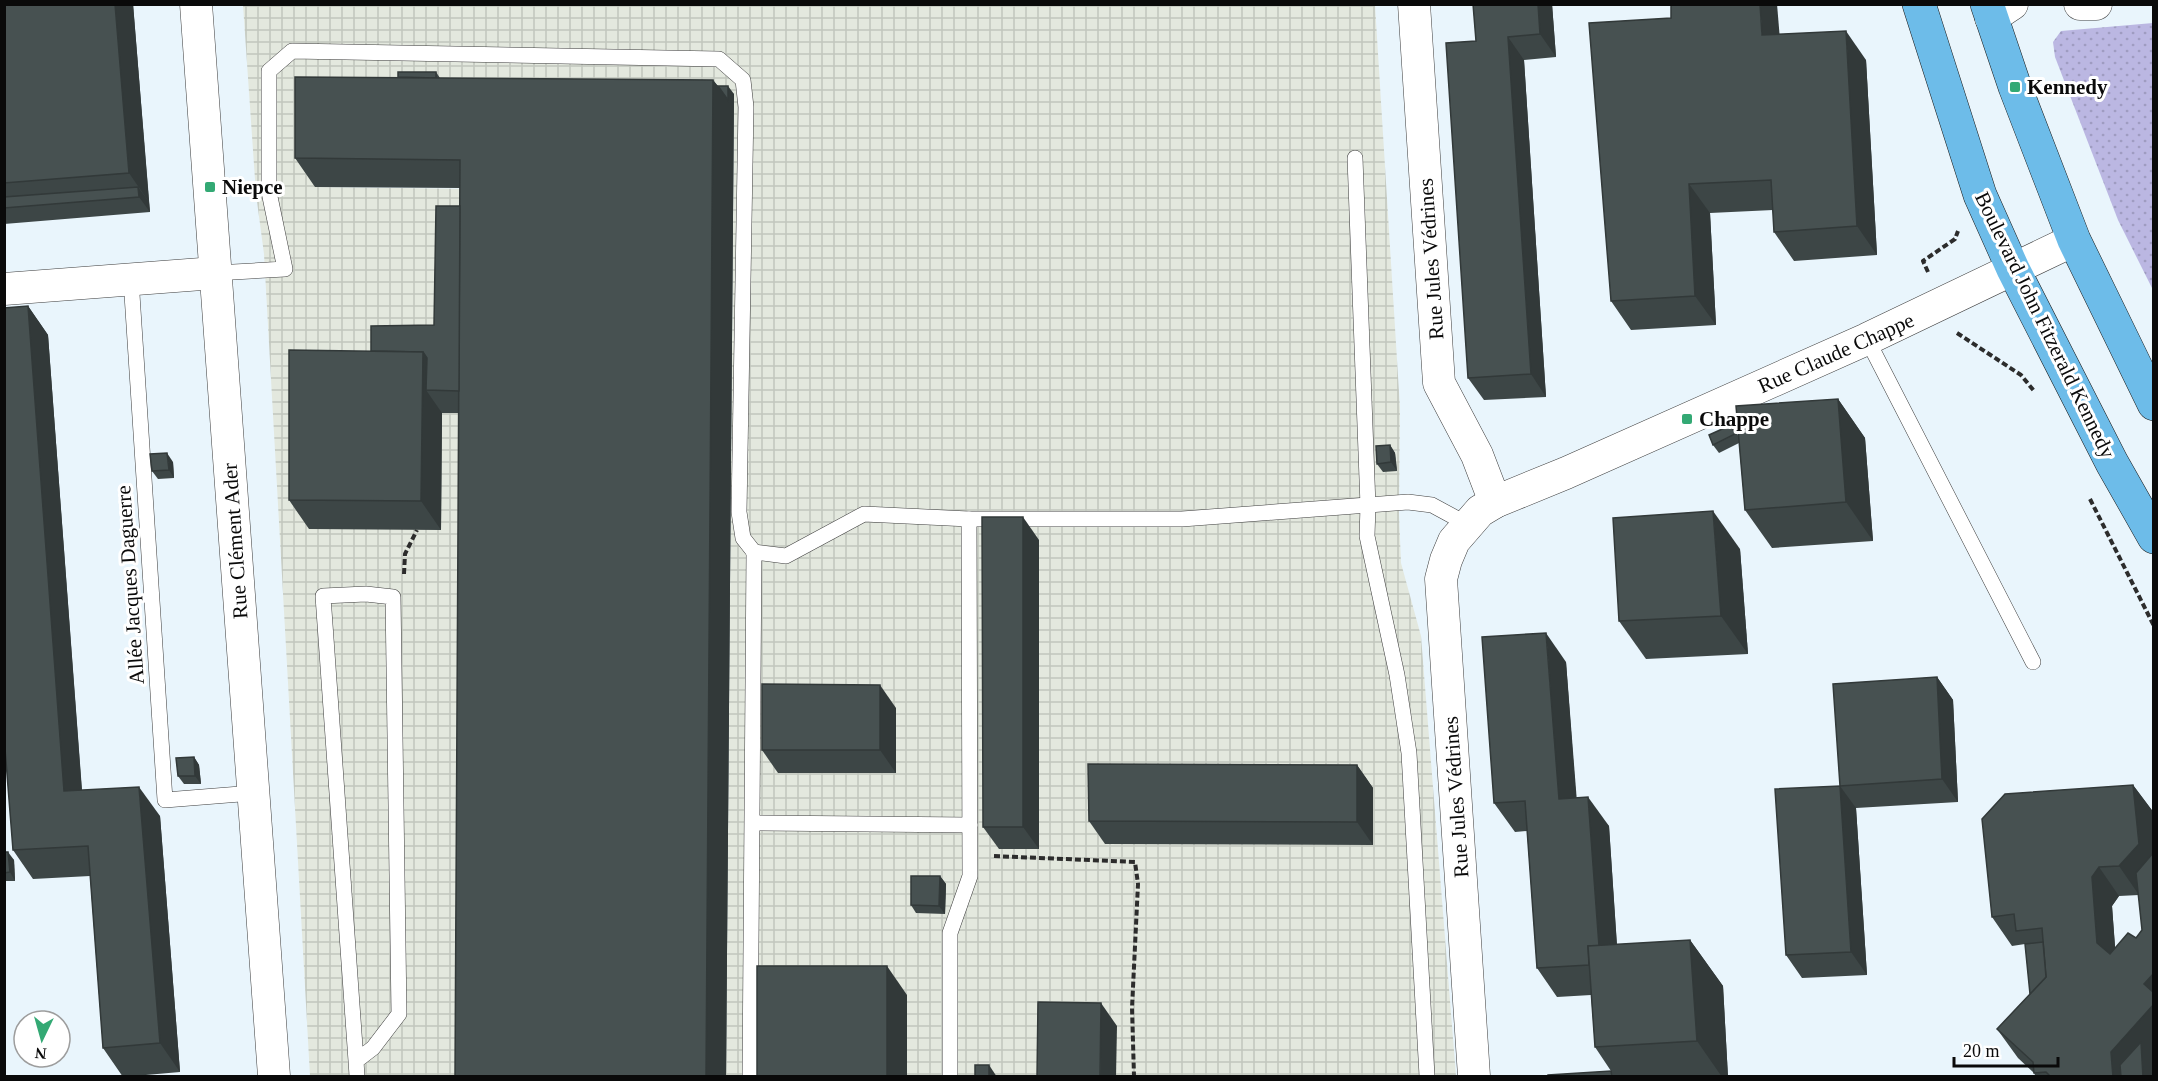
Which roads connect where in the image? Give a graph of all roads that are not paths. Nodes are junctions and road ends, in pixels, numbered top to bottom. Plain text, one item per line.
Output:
1 (196, 4) edge
2 (1414, 4) edge
3 (1919, 4) edge
4 (2080, 4) edge
5 (2096, 4) edge
6 (1997, 9) edge
7 (1355, 158) dead end
8 (2074, 240) junction
9 (2013, 269) junction
10 (215, 273) junction
11 (131, 279) junction
12 (4, 289) edge
13 (1867, 339) junction
14 (2154, 404) edge
15 (1495, 502) junction
16 (1368, 506) junction
17 (969, 519) junction
18 (1467, 524) junction
19 (2154, 537) edge
20 (754, 552) junction
21 (2033, 662) dead end
22 (254, 793) junction
23 (753, 823) junction
24 (970, 825) junction
25 (356, 1060) junction
26 (274, 1077) edge
27 (357, 1077) edge
28 (750, 1077) edge
29 (950, 1077) edge
30 (1427, 1077) edge
31 (1474, 1077) edge

1 - 10 street, Rue Clément Ader
2 - 15 street, Rue Jules Védrines
3 - 9 main road, Boulevard John Fitzerald Kennedy
4 - 5 street
6 - 8 main road
7 - 16 lane
8 - 9 street, Rue Claude Chappe
8 - 14 main road
9 - 13 street, Rue Claude Chappe
9 - 19 main road, Boulevard John Fitzerald Kennedy
10 - 11 street
10 - 20 lane
10 - 22 street, Rue Clément Ader
11 - 12 street
11 - 22 lane, Allée Jacques Daguerre
13 - 15 street, Rue Claude Chappe
13 - 21 lane
15 - 18 street, Rue Claude Chappe
16 - 17 lane
16 - 18 lane
16 - 30 lane
17 - 20 lane
17 - 24 lane
18 - 31 street, Rue Jules Védrines
20 - 23 lane
22 - 26 street, Rue Clément Ader
23 - 24 lane
23 - 28 lane
24 - 29 lane
25 - 25 lane
25 - 27 lane

